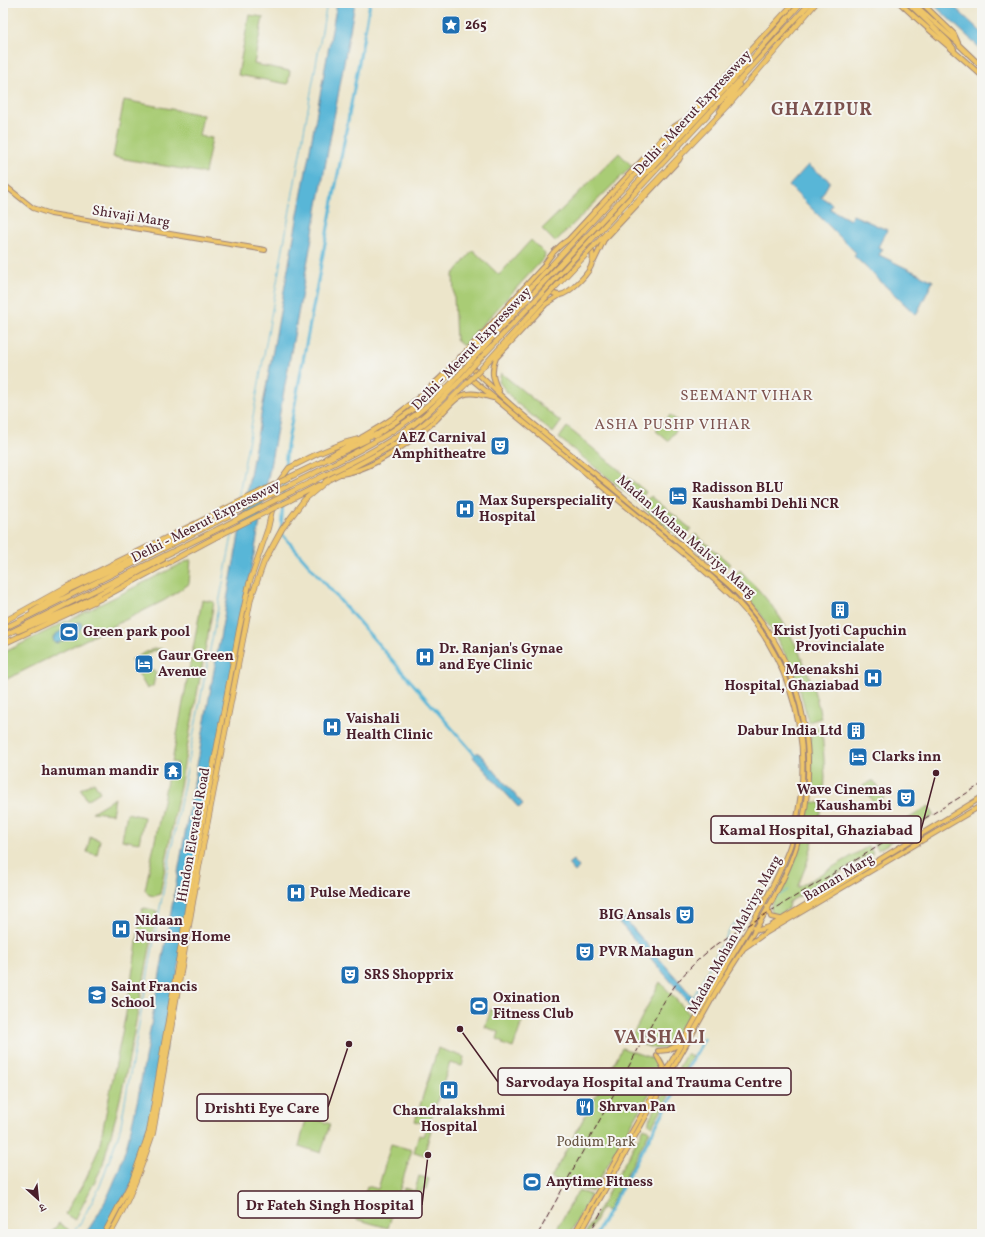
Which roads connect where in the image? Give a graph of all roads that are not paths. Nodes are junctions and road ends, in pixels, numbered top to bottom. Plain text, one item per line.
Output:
1 (794, 3) edge
2 (801, 3) edge
3 (810, 3) edge
4 (816, 3) edge
5 (900, 3) edge
6 (908, 3) edge
7 (913, 3) edge
8 (922, 3) edge
9 (959, 45) junction
10 (954, 50) junction
11 (762, 51) junction
12 (982, 67) edge
13 (982, 76) edge
14 (700, 104) junction
15 (688, 118) junction
16 (707, 126) junction
17 (681, 154) junction
18 (3, 184) edge
19 (636, 187) junction
20 (569, 239) junction
21 (265, 250) dead end
22 (592, 265) junction
23 (542, 267) junction
24 (560, 294) junction
25 (460, 357) junction
26 (473, 363) junction
27 (453, 364) junction
28 (460, 377) junction
29 (502, 397) junction
30 (498, 400) junction
31 (378, 434) junction
32 (357, 440) junction
33 (322, 461) junction
34 (339, 474) junction
35 (328, 480) junction
36 (193, 533) junction
37 (182, 547) junction
38 (94, 576) junction
39 (105, 594) junction
40 (3, 622) edge
41 (10, 625) junction
42 (3, 629) edge
43 (3, 636) edge
44 (3, 644) edge
45 (808, 769) junction
46 (802, 770) junction
47 (982, 796) edge
48 (982, 805) edge
49 (870, 865) junction
50 (873, 870) junction
51 (859, 871) junction
52 (868, 873) junction
53 (853, 882) junction
54 (856, 887) dead end
55 (767, 906) junction
56 (792, 918) junction
57 (781, 919) junction
58 (797, 922) dead end
59 (748, 929) junction
60 (754, 930) junction
61 (764, 934) junction
62 (742, 950) junction
63 (682, 1043) junction
64 (658, 1051) dead end
65 (657, 1056) dead end
66 (665, 1072) junction
67 (104, 1234) edge
68 (110, 1234) edge
69 (574, 1234) edge
70 (580, 1234) edge

1 - 14 highway
2 - 11 highway, Delhi - Meerut Expressway
3 - 11 highway, Delhi - Meerut Expressway
4 - 16 highway
5 - 10 main road
6 - 10 main road
7 - 9 main road
8 - 9 main road
9 - 12 main road
10 - 13 main road
11 - 14 highway
11 - 16 highway
11 - 19 highway, Delhi - Meerut Expressway
14 - 15 highway
15 - 20 main road
15 - 31 highway, bridge
16 - 17 highway
17 - 22 main road
17 - 34 highway, bridge
18 - 21 main road, Shivaji Marg
19 - 26 highway, Delhi - Meerut Expressway, bridge
19 - 26 highway, Delhi - Meerut Expressway, bridge
20 - 22 main road
20 - 23 main road
22 - 24 main road
23 - 24 main road
23 - 25 main road
24 - 29 main road
25 - 27 main road
25 - 29 main road, Madan Mohan Malviya Marg
26 - 28 highway, Delhi - Meerut Expressway, bridge
27 - 30 main road, Madan Mohan Malviya Marg
27 - 32 main road
28 - 36 highway, Delhi - Meerut Expressway, bridge
28 - 37 highway, Delhi - Meerut Expressway, bridge
29 - 45 main road, Madan Mohan Malviya Marg
30 - 34 main road
30 - 46 main road, Madan Mohan Malviya Marg
31 - 32 highway
31 - 33 highway
32 - 33 main road
32 - 67 highway, Hindon Elevated Road
33 - 38 highway, bridge
34 - 35 highway
35 - 39 highway, bridge
35 - 68 highway, Hindon Elevated Road
36 - 38 highway
36 - 41 highway, Delhi - Meerut Expressway
37 - 39 highway
37 - 43 highway, Delhi - Meerut Expressway
38 - 40 highway
38 - 41 highway
39 - 43 highway
39 - 44 highway
41 - 42 highway, Delhi - Meerut Expressway
45 - 46 main road
45 - 55 main road, Madan Mohan Malviya Marg
46 - 59 main road, Madan Mohan Malviya Marg
47 - 49 main road, Baman Marg
48 - 50 main road, Baman Marg
49 - 50 main road
49 - 51 main road, Baman Marg
50 - 52 main road, Baman Marg
51 - 52 main road
51 - 57 main road, Baman Marg
52 - 53 main road, Baman Marg
53 - 54 main road
53 - 56 main road, Baman Marg
55 - 57 main road
55 - 60 main road, Madan Mohan Malviya Marg
56 - 58 main road
56 - 61 main road, Baman Marg
57 - 60 main road, Baman Marg
59 - 60 main road, Baman Marg
59 - 63 main road, Madan Mohan Malviya Marg
60 - 61 main road, Baman Marg
60 - 62 main road, Madan Mohan Malviya Marg
61 - 62 main road
62 - 70 main road, Madan Mohan Malviya Marg
63 - 64 main road
63 - 66 main road, Madan Mohan Malviya Marg
65 - 66 main road
66 - 69 main road, Madan Mohan Malviya Marg

